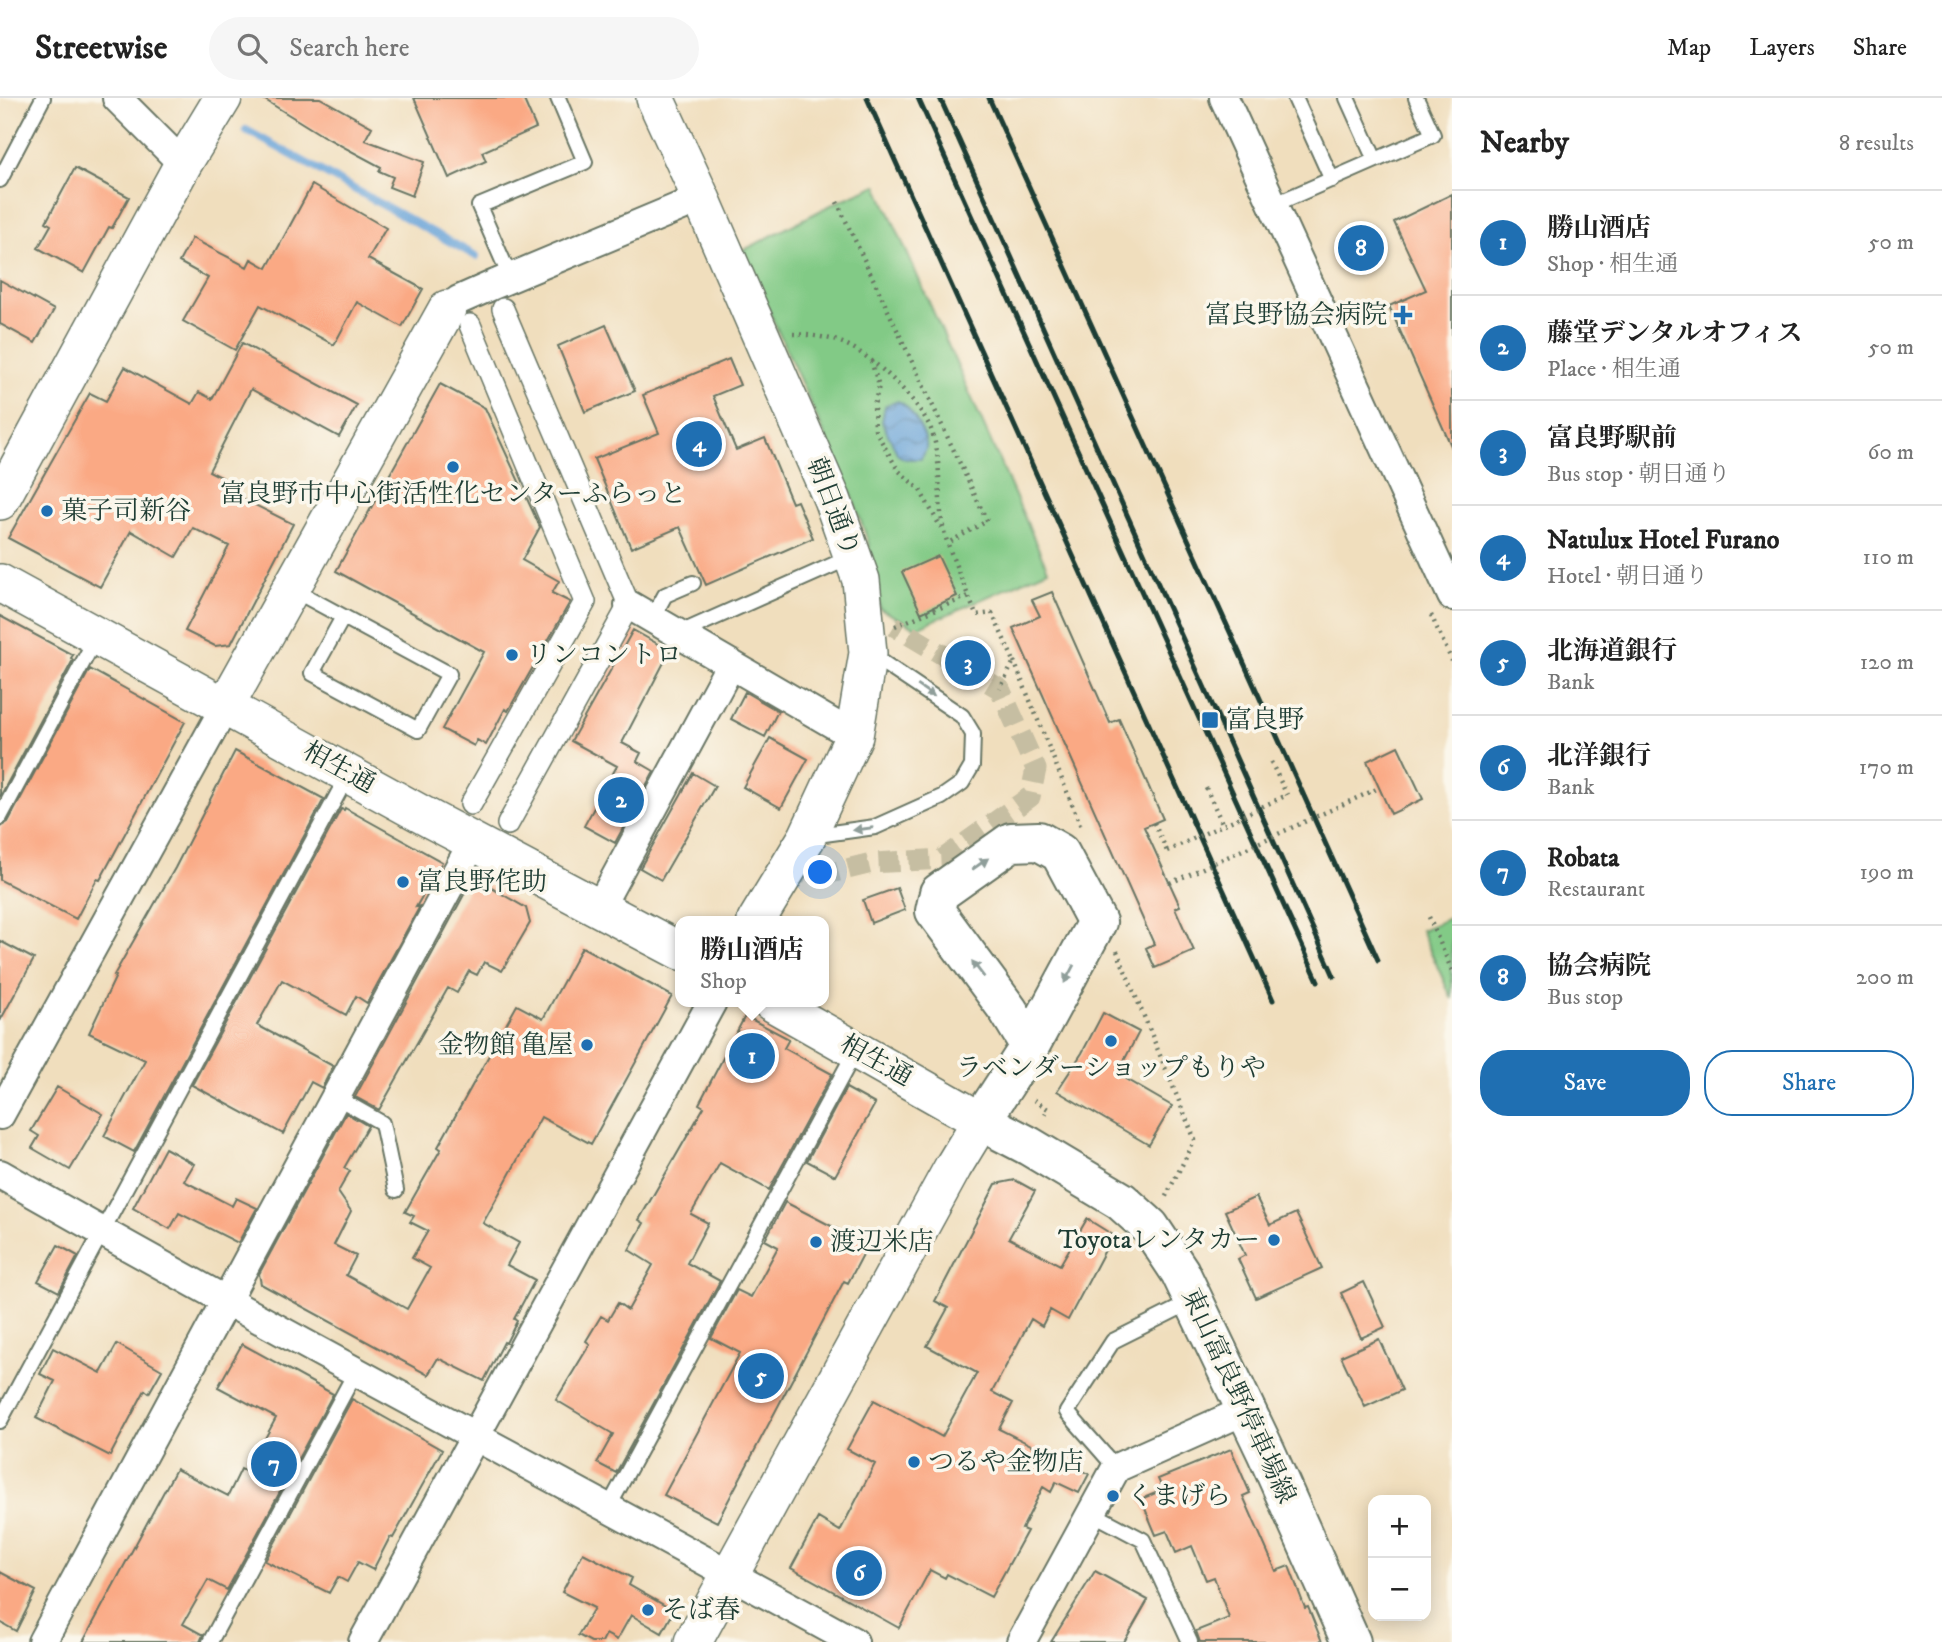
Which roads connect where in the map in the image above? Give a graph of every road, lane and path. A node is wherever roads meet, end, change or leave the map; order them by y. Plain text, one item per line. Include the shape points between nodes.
1 (43, 98) edge
2 (117, 98) edge
3 (223, 98) edge
4 (558, 98) edge
5 (655, 98) edge
6 (1224, 98) edge
7 (1295, 98) edge
8 (1346, 98) edge
9 (1416, 98) edge
10 (1374, 160) junction
11 (183, 164) junction
12 (0, 180) edge
13 (1332, 180) junction
14 (701, 198) junction
15 (838, 202) dead end
16 (1273, 205) junction
17 (510, 277) junction
18 (503, 309) dead end
19 (458, 317) junction
20 (761, 334) junction
21 (870, 359) junction
22 (0, 501) edge
23 (945, 535) junction
24 (948, 543) junction
25 (852, 556) junction
26 (0, 583) edge
27 (693, 583) dead end
28 (291, 589) junction
29 (969, 596) junction
30 (1452, 596) edge
31 (640, 612) junction
32 (343, 617) junction
33 (894, 626) dead end
34 (678, 634) junction
35 (97, 636) junction
36 (868, 653) junction
37 (731, 664) junction
38 (1000, 689) dead end
39 (226, 705) junction
40 (854, 736) junction
41 (1271, 762) dead end
42 (349, 774) junction
43 (1206, 788) dead end
44 (1379, 788) dead end
45 (471, 804) dead end
46 (0, 817) edge
47 (1154, 823) dead end
48 (508, 824) dead end
49 (1223, 825) junction
50 (807, 837) junction
51 (473, 842) junction
52 (1170, 883) dead end
53 (599, 908) junction
54 (759, 916) edge
55 (1429, 917) dead end
56 (1114, 944) dead end
57 (675, 948) edge
58 (1452, 971) edge
59 (709, 1007) edge
60 (780, 1007) edge
61 (1030, 1046) junction
62 (856, 1050) junction
63 (335, 1097) junction
64 (0, 1115) edge
65 (981, 1121) junction
66 (0, 1174) edge
67 (396, 1190) dead end
68 (1150, 1227) junction
69 (103, 1232) junction
70 (225, 1301) junction
71 (1194, 1301) junction
72 (355, 1373) junction
73 (1246, 1410) junction
74 (0, 1421) edge
75 (475, 1438) junction
76 (1116, 1468) junction
77 (607, 1510) junction
78 (1092, 1513) junction
79 (732, 1574) junction
80 (42, 1642) edge
81 (210, 1642) edge
82 (363, 1642) edge
83 (693, 1642) edge
84 (854, 1642) edge
85 (1021, 1642) edge
86 (1189, 1642) edge
87 (1350, 1642) edge

1 - 12 lane
2 - 11 street
3 - 11 street
4 - 17 lane via 584,162 479,205
5 - 14 street, 朝日通り
6 - 16 street
7 - 13 lane
8 - 10 lane
9 - 10 lane via 1433,135
10 - 13 lane
11 - 22 street
13 - 16 lane
14 - 17 street
14 - 20 street, 朝日通り
15 - 24 path via 987,521
16 - 30 street
17 - 19 street via 459,300
18 - 31 street
19 - 28 street
19 - 45 street via 585,601
20 - 21 path via 811,335 845,343
20 - 25 street, 朝日通り
21 - 23 path via 879,386 875,430 898,470 920,490
21 - 23 path via 905,390 933,431
23 - 24 path
24 - 29 path
25 - 34 lane
25 - 36 street, 朝日通り via 860,580
26 - 35 street, 相生通
27 - 31 lane via 665,594
28 - 32 lane
28 - 39 street
29 - 33 path
29 - 38 path via 976,615 992,613 1014,661
31 - 34 street
31 - 48 street
32 - 32 lane via 449,674 418,730 312,673
34 - 37 street
35 - 39 street, 相生通
35 - 46 lane
36 - 40 street, 朝日通り
36 -> 50 lane via 962,716 973,734 972,766 962,783 942,797 875,827
37 - 40 street
37 - 53 street
39 - 42 street, 相生通
39 - 64 street
40 - 50 street, 朝日通り
41 - 49 path, bridge via 1287,795
42 - 51 street, 相生通
42 - 69 lane
43 - 49 path
44 - 52 path, bridge
47 - 49 path, bridge via 1167,851
50 - 54 street, 朝日通り
51 - 53 street, 相生通
51 - 63 street
53 - 57 street, 相生通
55 - 58 path
56 - 68 path via 1195,1140
59 - 75 street
60 - 62 street, 相生通
61 -> 61 main road via 1009,1010 935,911 939,893 1011,842 1039,841 1060,853 1097,922
61 - 65 main road
62 - 65 street, 相生通
62 - 77 lane
63 - 67 lane via 382,1123
63 - 70 street
65 - 68 main road, 東山富良野停車場線 via 1121,1201
65 - 79 street
66 - 69 street
68 - 71 main road, 東山富良野停車場線
69 - 70 street
69 - 74 lane
70 - 72 street
70 - 80 street
71 - 73 main road, 東山富良野停車場線
71 - 76 lane via 1113,1340 1067,1412
72 - 75 street
72 - 81 lane
73 - 76 street
73 - 87 main road, 東山富良野停車場線
75 - 77 street
75 - 82 street
76 - 78 street
77 - 79 street
78 - 85 street
78 - 86 lane via 1143,1540
79 - 83 street
79 - 84 street

